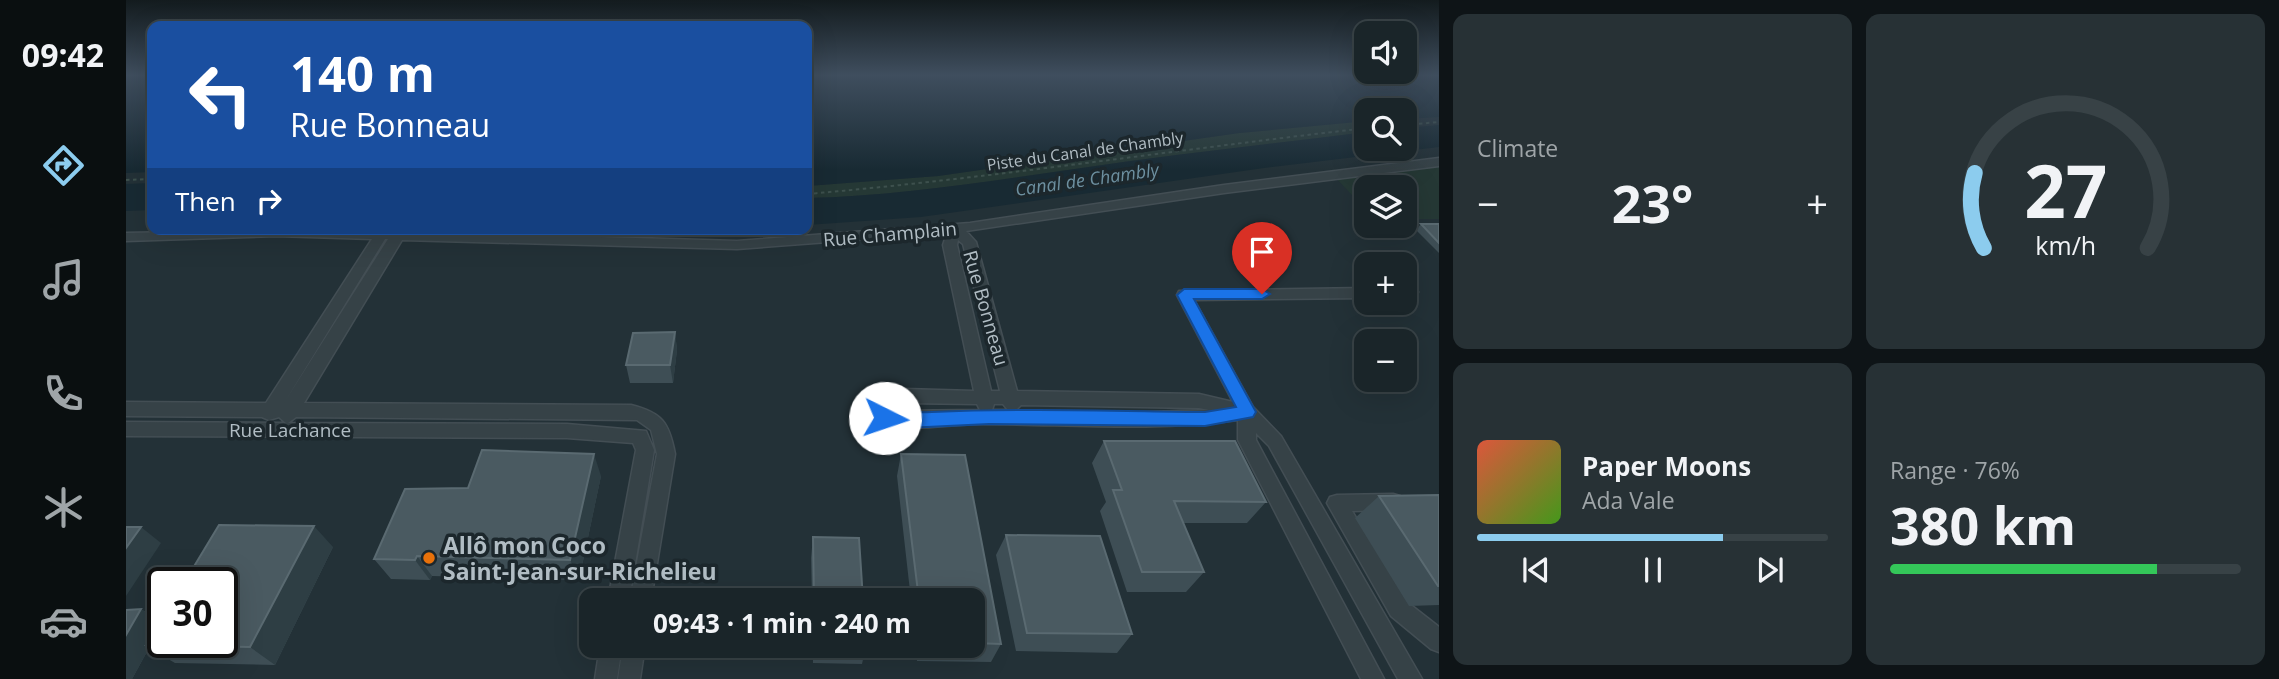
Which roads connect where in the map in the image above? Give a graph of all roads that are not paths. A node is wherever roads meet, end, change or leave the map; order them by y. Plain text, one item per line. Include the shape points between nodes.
1 (1439, 162) edge
2 (955, 229) junction
3 (186, 235) edge
4 (381, 235) joint
5 (398, 235) junction
6 (126, 237) edge
7 (1354, 293) edge
8 (1011, 397) junction
9 (985, 398) junction
10 (1109, 399) junction
11 (291, 408) junction
12 (126, 409) edge
13 (171, 409) junction
14 (272, 409) junction
15 (434, 411) junction
16 (1247, 412) junction
17 (649, 416) junction
18 (989, 417) junction
19 (1015, 418) junction
20 (1118, 418) junction
21 (570, 422) junction
22 (126, 429) edge
23 (156, 429) junction
24 (258, 430) junction
25 (279, 430) junction
26 (425, 431) junction
27 (640, 436) junction
28 (1414, 502) edge
29 (1338, 503) junction
30 (1315, 511) junction
31 (1289, 519) junction
32 (621, 588) edge
33 (643, 588) edge
34 (1439, 641) edge
35 (609, 658) edge
36 (632, 658) edge
37 (606, 679) edge
38 (629, 679) edge
39 (1373, 679) edge
40 (1411, 679) edge

1 - 2 street, Rue Champlain
2 - 5 street, Rue Champlain via 737,245
2 - 8 street, Rue Bonneau via 969,242
2 - 9 street, Rue Bonneau via 950,245
3 - 6 street, Rue Champlain
4 - 5 street, Rue Champlain
4 - 14 street
5 - 11 street
7 - 16 street via 1184,295
8 - 9 street
8 - 10 street
8 - 19 street, Rue Bonneau
9 - 18 street, Rue Bonneau
9 - 18 street via 904,396 881,401 879,409 885,418 906,421
10 - 16 street via 1199,401
10 - 20 street
11 - 14 street, Rue Lachance
11 - 15 street, Rue Lachance
11 - 25 street
12 - 13 street, Rue Lachance
13 - 14 street, Rue Lachance
13 - 23 street
14 - 24 street
15 - 21 street, Rue Lachance
15 - 26 street
16 - 20 street via 1205,419
16 - 30 street via 1275,441
16 - 31 street via 1247,440
17 - 21 street, Rue Lachance via 631,412
17 - 27 street
17 - 33 street via 663,431 666,454
18 - 19 street
19 - 20 street
21 - 26 street, Rue Lachance
21 - 27 street, Rue Lachance
22 - 23 street, Rue Lachance
23 - 24 street, Rue Lachance
24 - 25 street, Rue Lachance
25 - 26 street, Rue Lachance
27 - 32 street via 645,450
28 - 29 street
29 - 30 street
29 - 34 street via 1399,608
30 - 31 street
30 - 40 street
31 - 39 street
35 - 37 street
36 - 38 street

